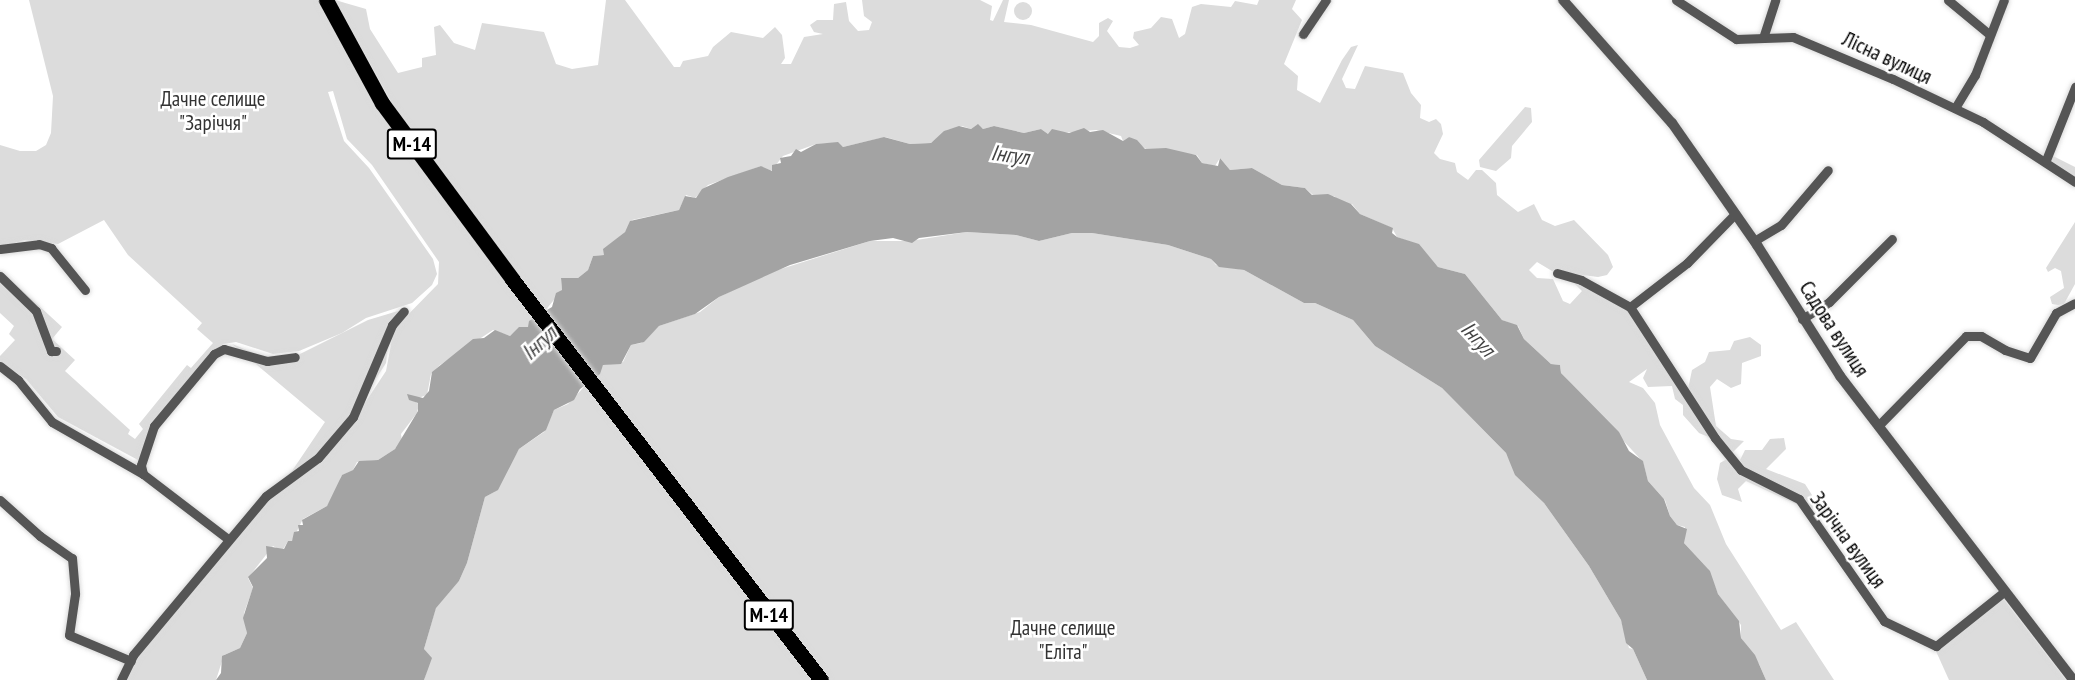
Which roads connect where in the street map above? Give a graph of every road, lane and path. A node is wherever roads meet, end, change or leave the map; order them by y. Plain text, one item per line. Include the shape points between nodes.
1 (326, 0) edge
2 (1326, 0) edge
3 (1563, 0) edge
4 (1676, 0) edge
5 (1775, 0) edge
6 (1948, 0) edge
7 (2004, 0) edge
8 (1303, 34) dead end
9 (1989, 34) junction
10 (1763, 38) junction
11 (2075, 87) edge
12 (1955, 108) junction
13 (2046, 160) junction
14 (1828, 170) dead end
15 (2075, 182) edge
16 (1736, 214) junction
17 (1892, 239) dead end
18 (1754, 241) junction
19 (0, 249) edge
20 (1557, 273) dead end
21 (0, 276) edge
22 (85, 290) dead end
23 (2075, 303) edge
24 (1630, 307) junction
25 (404, 311) dead end
26 (1802, 319) junction
27 (56, 351) dead end
28 (295, 357) dead end
29 (0, 366) edge
30 (1878, 426) junction
31 (143, 474) junction
32 (0, 500) edge
33 (228, 539) junction
34 (2004, 592) junction
35 (131, 661) junction
36 (2072, 674) edge
37 (121, 680) edge
38 (821, 680) edge

1 - 38 highway, М-14 via 382,103 597,391
2 - 8 street
3 - 16 street, Садова вулиця via 1656,103
4 - 10 street, Лісна вулиця via 1736,39
5 - 10 street
6 - 9 street
7 - 9 street
9 - 12 street via 1975,75
10 - 12 street, Лісна вулиця via 1786,36 1803,40
11 - 13 street
12 - 13 street, Лісна вулиця
13 - 15 street, Лісна вулиця
14 - 18 street via 1781,225
16 - 18 street, Садова вулиця
16 - 24 street via 1687,263
17 - 26 street via 1829,303
18 - 26 street, Садова вулиця
19 - 22 street via 39,244 51,248
20 - 24 street, Зарічна вулиця via 1581,280
21 - 27 street via 36,311 51,351
23 - 30 street via 2056,313 2030,358 1981,336 1966,336
24 - 34 street, Зарічна вулиця via 1715,438 1741,470 1799,499 1884,621 1936,646
25 - 33 street via 392,325 352,417 318,458 273,490
26 - 30 street, Садова вулиця
28 - 31 street via 267,361 224,349 214,354 154,426 141,465
29 - 31 street via 18,380 52,422
30 - 34 street, Садова вулиця
31 - 33 street
32 - 35 street via 72,558 75,594 69,635
33 - 35 street
34 - 36 street, Садова вулиця
35 - 37 street

